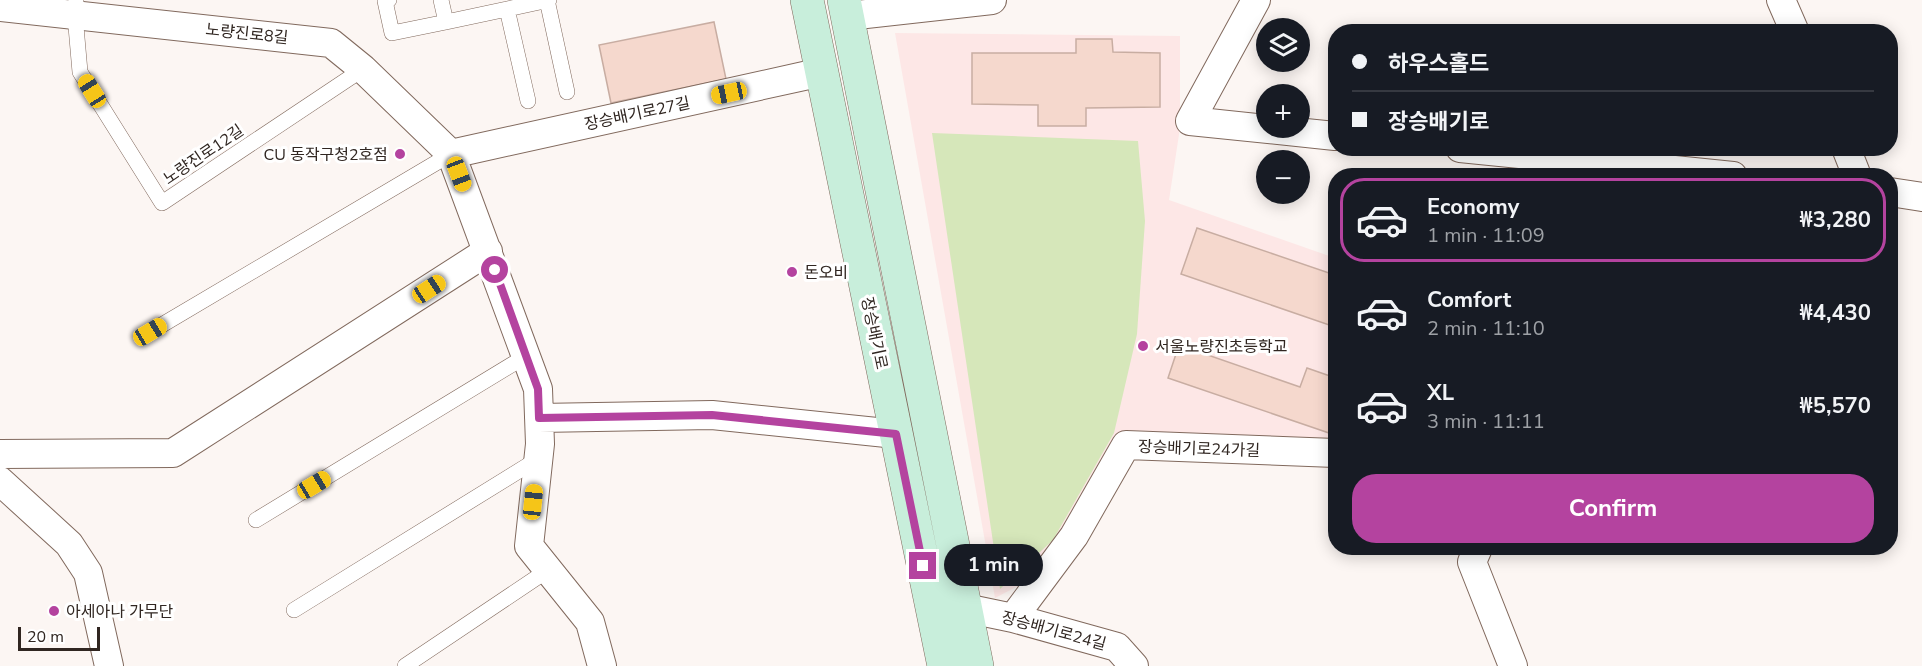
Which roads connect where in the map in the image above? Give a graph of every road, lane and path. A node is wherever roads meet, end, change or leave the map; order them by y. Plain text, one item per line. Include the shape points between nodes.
1 (389, 0) edge
2 (441, 0) edge
3 (548, 0) edge
4 (807, 0) edge
5 (992, 0) edge
6 (1256, 0) edge
7 (1781, 0) edge
8 (0, 7) edge
9 (75, 8) edge
10 (846, 8) edge
11 (507, 9) junction
12 (446, 22) junction
13 (1792, 24) edge
14 (363, 69) junction
15 (822, 72) junction
16 (567, 92) dead end
17 (528, 101) dead end
18 (1328, 135) edge
19 (451, 153) junction
20 (1497, 156) edge
21 (1544, 166) edge
22 (1583, 168) edge
23 (1898, 193) edge
24 (1922, 197) edge
25 (488, 251) junction
26 (150, 332) dead end
27 (526, 356) junction
28 (539, 418) junction
29 (896, 434) junction
30 (1328, 453) edge
31 (0, 454) edge
32 (538, 459) junction
33 (0, 481) edge
34 (256, 520) dead end
35 (1475, 555) edge
36 (548, 570) junction
37 (965, 608) junction
38 (294, 610) dead end
39 (1013, 618) junction
40 (109, 666) edge
41 (405, 666) edge
42 (602, 666) edge
43 (944, 666) edge
44 (977, 666) edge
45 (1134, 666) edge
46 (1513, 666) edge

1 - 12 lane via 385,1 393,33
2 - 12 lane
3 - 11 lane
3 - 16 lane
4 - 15 street, 장승배기로
5 - 10 street
6 - 18 street via 1190,121
7 - 13 street
8 - 9 street, 노량진로8길
9 - 14 street, 노량진로8길 via 331,42
9 - 14 lane, 노량진로12길 via 80,72 162,203
10 - 37 street
11 - 12 lane
11 - 17 lane
14 - 19 street, 노량진로8길
15 - 19 street, 장승배기로27길
15 - 29 street, 장승배기로
19 - 25 street
19 - 26 lane, 장승배기로27길
20 - 21 street
21 - 22 street
23 - 24 street
25 - 27 street
25 - 31 street via 173,453
27 - 28 street via 538,389
27 - 34 lane
28 - 29 street via 712,415
28 - 32 street
29 - 43 street, 장승배기로
30 - 39 street, 장승배기로24가길 via 1126,445 1074,536
32 - 36 street via 529,546
32 - 38 lane
33 - 40 street via 69,544 88,573
35 - 46 street via 1472,562
36 - 41 lane
36 - 42 street via 590,622
37 - 39 street, 장승배기로24길
37 - 44 street
39 - 45 street, 장승배기로24길 via 1117,647

